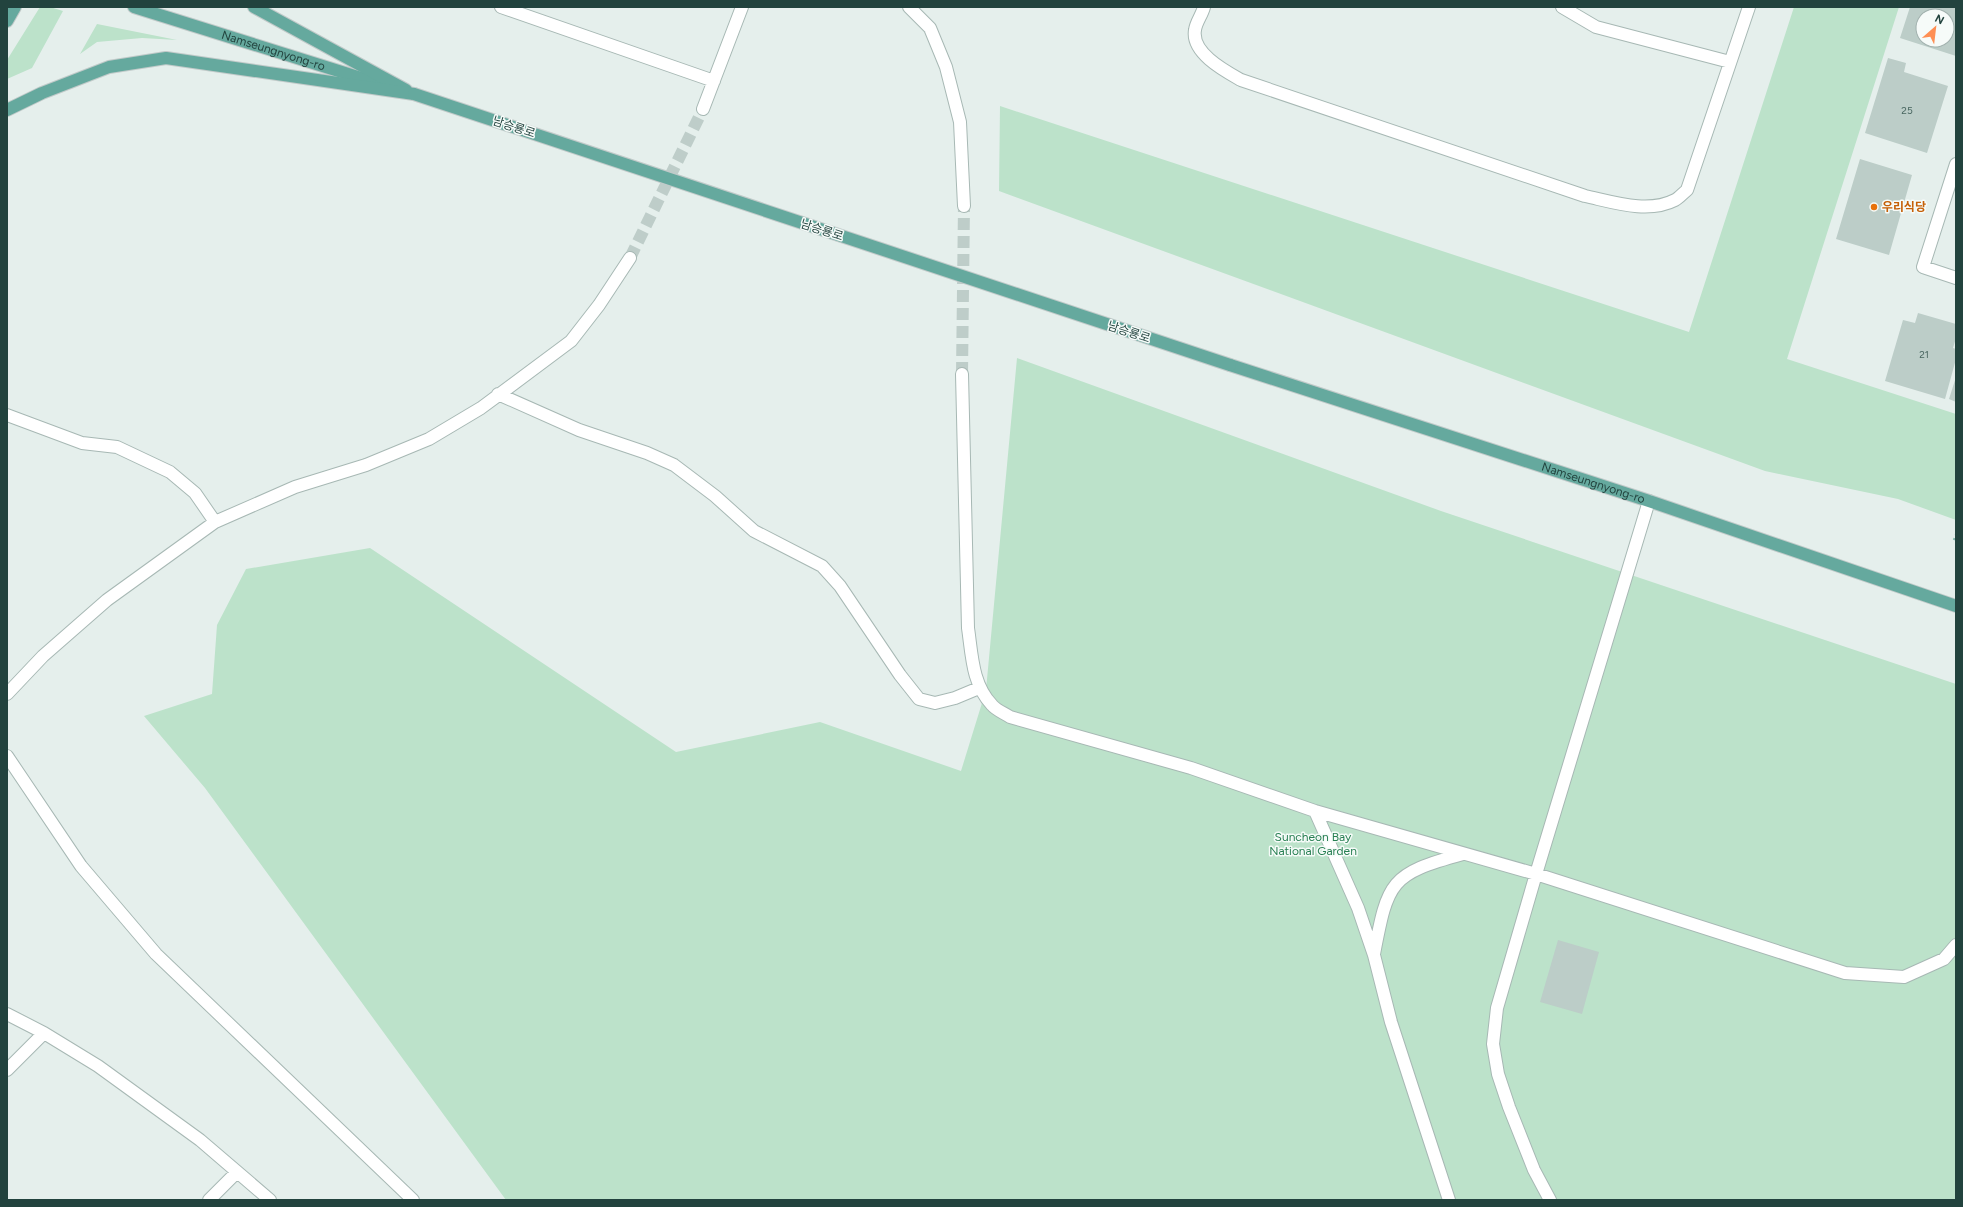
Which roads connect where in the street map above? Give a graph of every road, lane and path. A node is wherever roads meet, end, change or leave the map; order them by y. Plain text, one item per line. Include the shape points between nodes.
1 (15, 7) edge
2 (134, 7) edge
3 (254, 7) edge
4 (501, 7) edge
5 (742, 7) edge
6 (909, 7) edge
7 (1204, 7) edge
8 (1562, 7) edge
9 (1749, 7) edge
10 (7, 21) edge
11 (1730, 62) junction
12 (714, 82) junction
13 (414, 94) junction
14 (703, 109) tunnel mouth
15 (7, 110) edge
16 (1956, 164) edge
17 (964, 206) tunnel mouth
18 (630, 258) tunnel mouth
19 (1956, 278) edge
20 (1230, 365) joint
21 (962, 374) tunnel mouth
22 (498, 394) junction
23 (7, 415) edge
24 (1649, 501) junction
25 (216, 522) junction
26 (1956, 535) edge
27 (1954, 540) dead end
28 (1956, 606) edge
29 (979, 688) junction
30 (7, 694) edge
31 (7, 756) edge
32 (1315, 811) junction
33 (1463, 854) junction
34 (1536, 874) junction
35 (1956, 945) edge
36 (1374, 955) junction
37 (7, 1014) edge
38 (44, 1033) junction
39 (7, 1070) edge
40 (238, 1172) junction
41 (209, 1200) edge
42 (270, 1200) edge
43 (412, 1200) edge
44 (1449, 1200) edge
45 (1550, 1200) edge

1 - 10 main road
2 - 13 main road, Namseungnyong-ro
3 - 13 main road
4 - 12 street
5 - 12 street
6 - 17 street via 930,28 946,67 960,122
7 - 11 street via 1195,30 1195,38 1203,54 1241,80 1585,196 1628,205 1660,205 1676,200 1687,190
8 - 11 street via 1596,27
9 - 11 street
12 - 14 street
13 - 15 main road via 166,58 109,67 42,92
13 - 20 main road, 남승룡로, bridge
16 - 19 street via 1922,267
18 - 22 street via 599,306 571,341 530,374
20 - 24 main road, Namseungnyong-ro
21 - 29 street via 968,628 973,668
22 - 25 street via 481,408 429,439 366,466 295,486
22 - 29 street via 579,430 674,465 715,496 754,531 822,566 840,586 919,699 935,702 955,698
23 - 25 street via 82,443 116,447 170,472 195,493
24 - 28 main road, Namseungnyong-ro
24 - 34 street
25 - 30 street via 107,600 43,656
26 - 27 path
29 - 32 street via 992,705 1010,717 1191,768
31 - 43 street via 82,866 156,954
32 - 33 street
32 - 36 street via 1358,908
33 - 34 street
33 - 36 street via 1417,868 1401,877 1389,894 1382,912
34 - 35 street via 1845,973 1904,977 1944,959
34 - 45 street via 1497,1008 1493,1044 1498,1074 1509,1107 1534,1170
36 - 44 street via 1391,1022
37 - 38 street
38 - 39 street
38 - 40 street via 104,1071 200,1140
40 - 41 street
40 - 42 street

